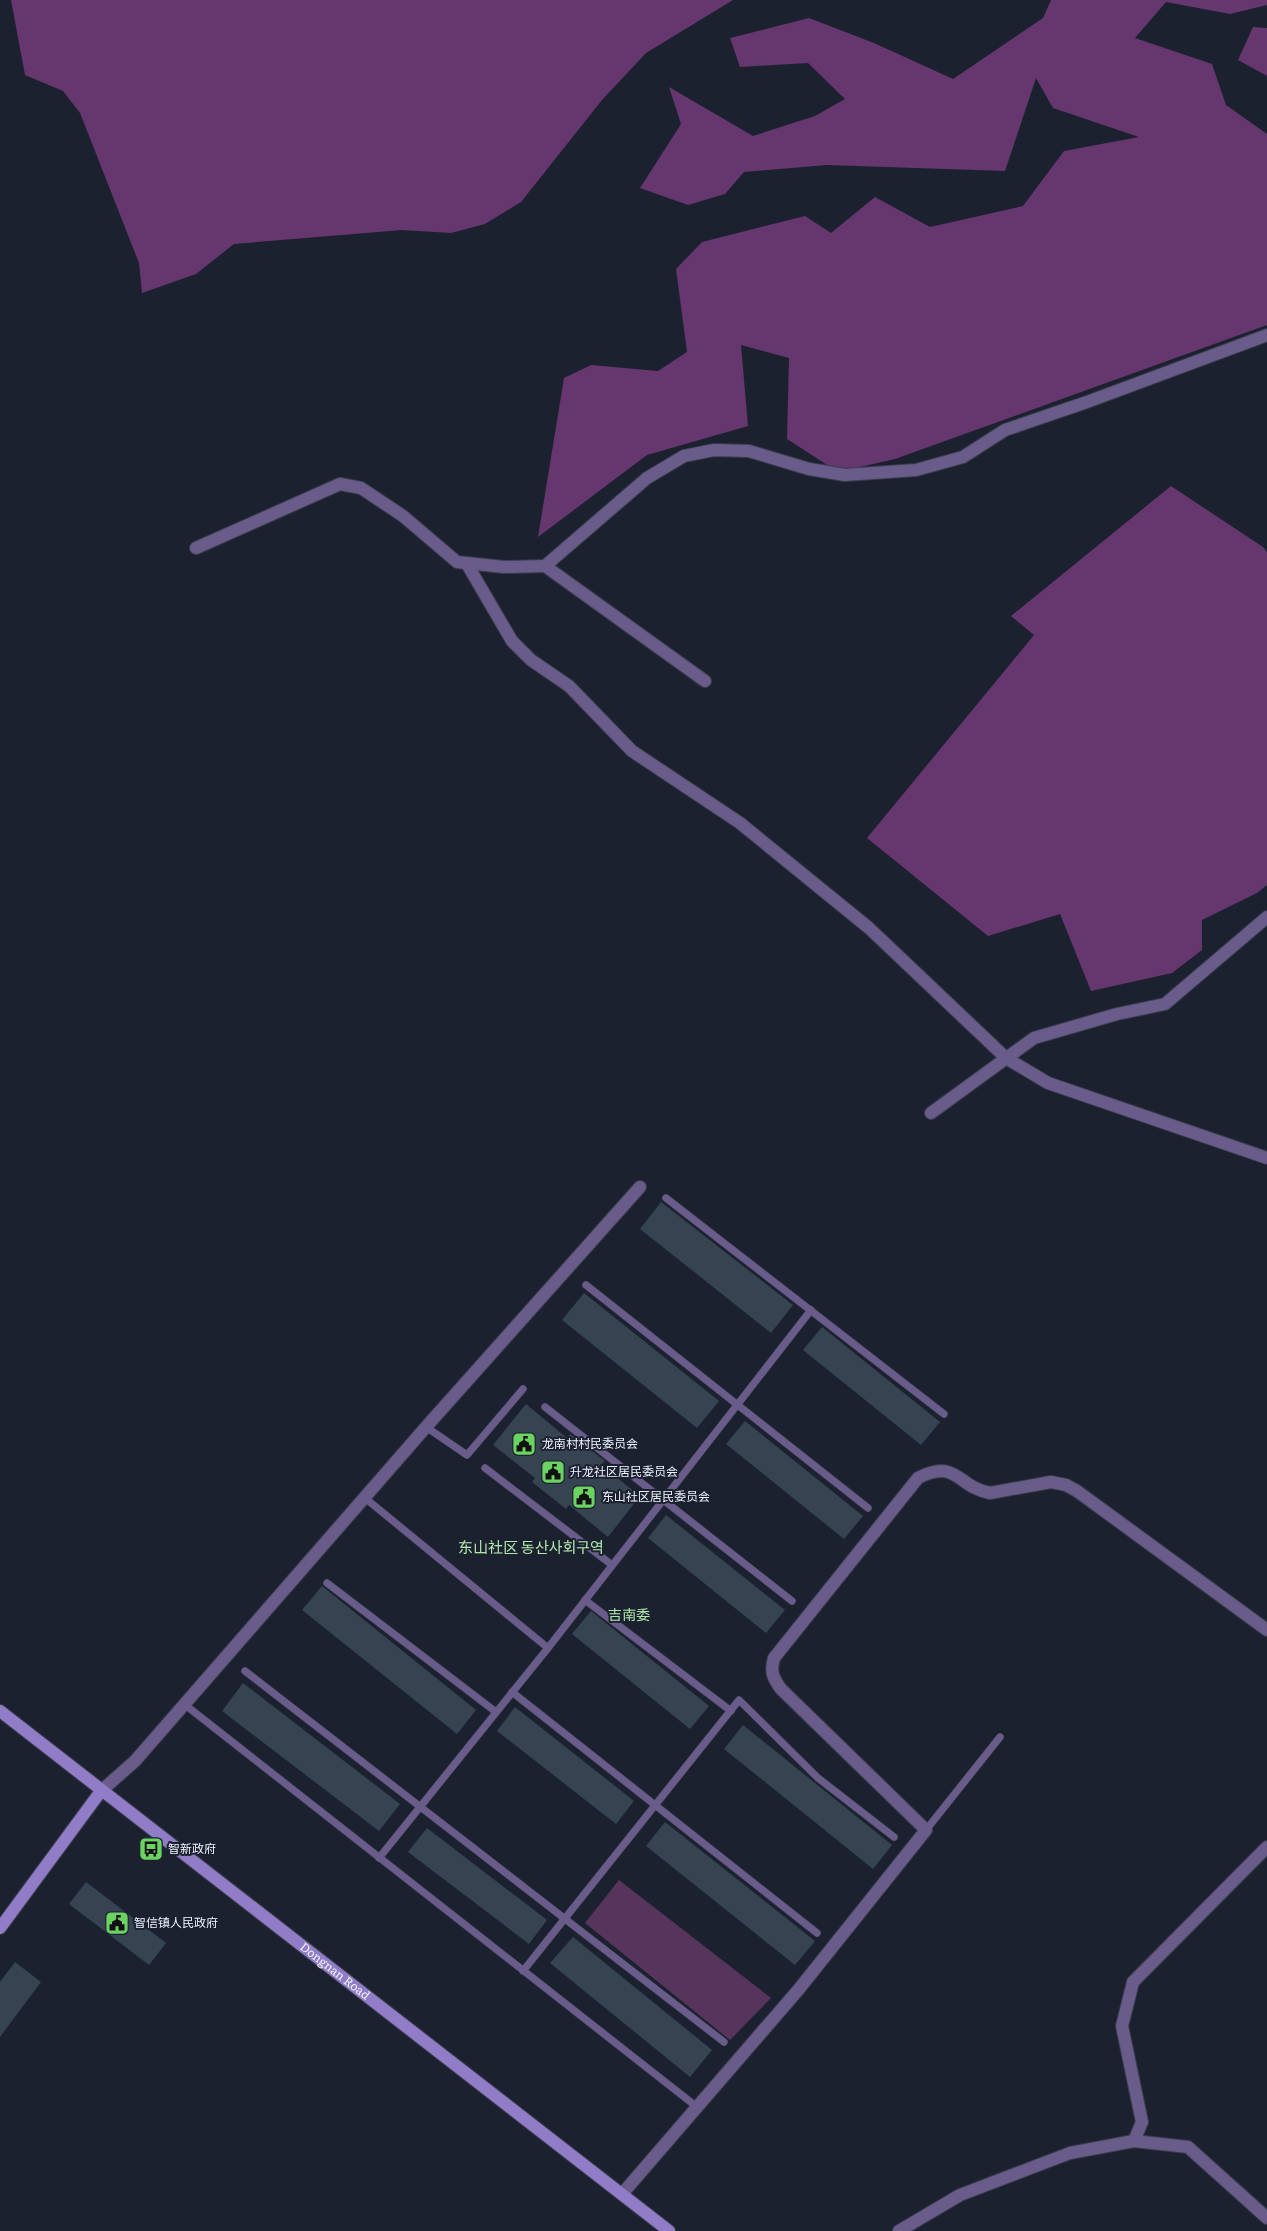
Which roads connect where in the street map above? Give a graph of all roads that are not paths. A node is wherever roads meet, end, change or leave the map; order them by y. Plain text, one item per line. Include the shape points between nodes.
1 (1267, 335) edge
2 (196, 548) dead end
3 (467, 564) junction
4 (545, 566) junction
5 (705, 681) dead end
6 (1267, 917) edge
7 (1006, 1058) junction
8 (930, 1113) dead end
9 (1267, 1158) edge
10 (640, 1187) dead end
11 (666, 1198) dead end
12 (586, 1285) dead end
13 (811, 1310) junction
14 (523, 1389) dead end
15 (738, 1406) junction
16 (546, 1408) dead end
17 (944, 1414) dead end
18 (426, 1427) junction
19 (485, 1468) dead end
20 (366, 1498) junction
21 (663, 1499) junction
22 (868, 1508) dead end
23 (612, 1565) junction
24 (327, 1583) dead end
25 (585, 1600) junction
26 (792, 1601) dead end
27 (1267, 1630) edge
28 (548, 1648) junction
29 (245, 1671) dead end
30 (512, 1692) junction
31 (184, 1704) junction
32 (731, 1710) junction
33 (0, 1711) edge
34 (496, 1712) junction
35 (1000, 1737) dead end
36 (101, 1791) junction
37 (655, 1805) junction
38 (420, 1807) junction
39 (926, 1830) junction
40 (894, 1837) dead end
41 (1267, 1847) edge
42 (379, 1858) junction
43 (565, 1919) junction
44 (0, 1928) edge
45 (817, 1933) dead end
46 (523, 1971) junction
47 (724, 2042) dead end
48 (697, 2107) junction
49 (1134, 2141) junction
50 (622, 2194) junction
51 (1267, 2218) edge
52 (669, 2231) edge
53 (899, 2231) edge

1 - 4 street via 1005,430 963,457 916,470 845,475 809,469 749,451 714,450 684,456 647,478
2 - 3 street via 340,484 361,488 403,516 457,562
3 - 4 street
3 - 7 street via 512,641 531,660 568,686 632,751 740,824 869,928
4 - 5 street
6 - 7 street via 1165,1004 1034,1038
7 - 8 street
7 - 9 street via 1048,1083
10 - 18 street
11 - 13 lane
12 - 15 lane
13 - 15 lane
13 - 17 lane
14 - 18 lane via 467,1455
15 - 21 lane
15 - 22 lane
16 - 21 lane
18 - 20 street
19 - 23 lane
20 - 28 lane
20 - 31 street
21 - 23 lane
21 - 26 lane
23 - 25 lane
24 - 34 lane
25 - 28 lane
25 - 32 lane
27 - 39 street via 1066,1485 1051,1482 990,1493 980,1491 944,1470 930,1471 918,1478 774,1658 771,1669 781,1689
28 - 30 lane
29 - 38 lane
30 - 34 lane
30 - 37 lane
31 - 36 street via 135,1761
31 - 42 lane
32 - 37 lane
32 - 40 lane via 740,1700 818,1778
33 - 36 main road, Dongnan Road
34 - 38 lane
35 - 39 lane
36 - 44 main road
36 - 50 main road, Dongnan Road
37 - 43 lane
37 - 45 lane
38 - 42 lane
38 - 43 lane
39 - 48 street via 799,1989
41 - 49 street via 1133,1982 1122,2026 1142,2122
42 - 46 lane
43 - 46 lane
43 - 47 lane
46 - 48 lane
48 - 50 street
49 - 51 street via 1188,2147
49 - 53 street via 1070,2153 960,2195
50 - 52 main road, Dongnan Road

